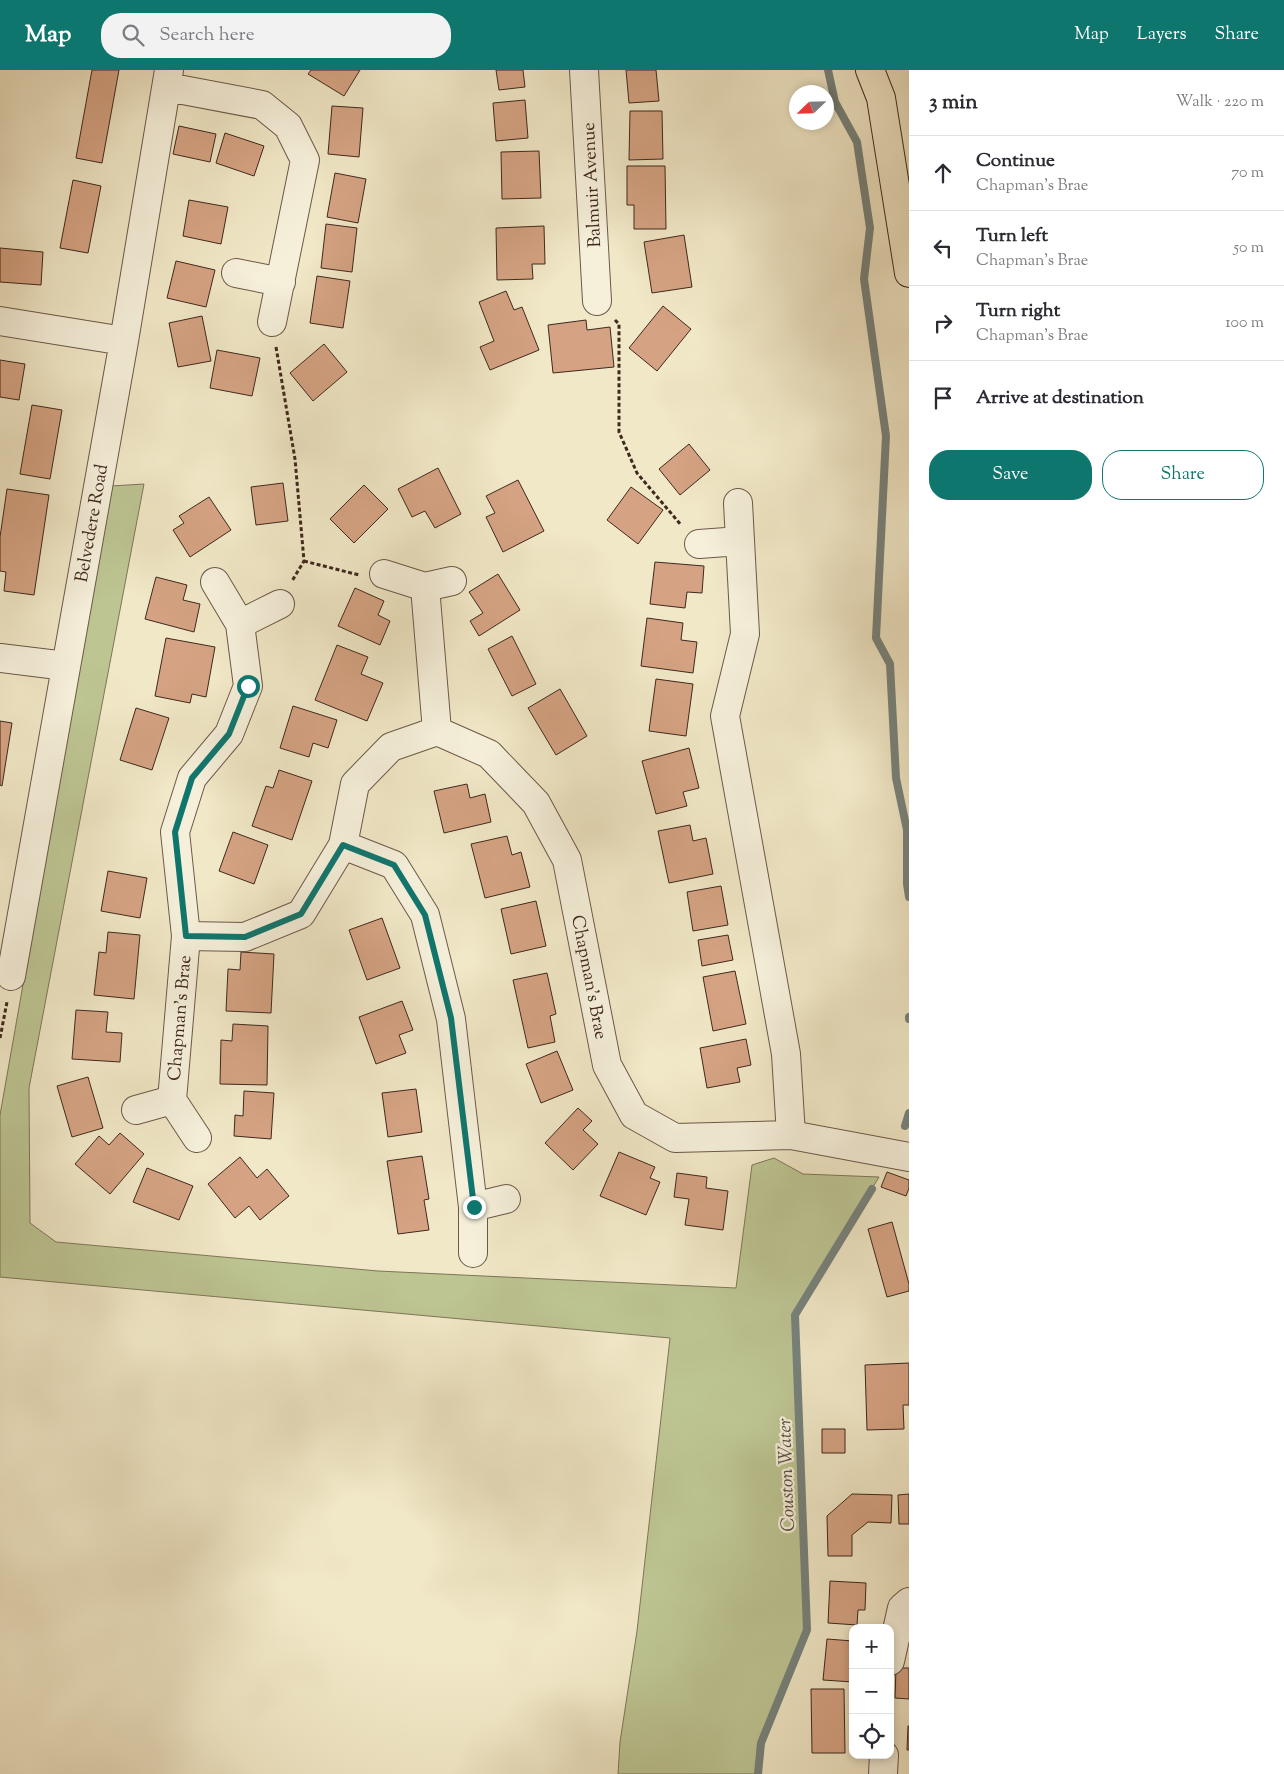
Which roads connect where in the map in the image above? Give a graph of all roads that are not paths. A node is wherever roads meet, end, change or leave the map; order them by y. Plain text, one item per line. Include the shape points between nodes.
1 (584, 70) edge
2 (870, 70) edge
3 (168, 79) edge
4 (236, 273) dead end
5 (909, 273) edge
6 (280, 282) junction
7 (598, 301) road end
8 (0, 321) edge
9 (272, 322) road end
10 (124, 341) junction
11 (738, 503) dead end
12 (740, 541) junction
13 (699, 544) road end
14 (384, 574) road end
15 (452, 581) dead end
16 (215, 582) dead end
17 (426, 587) junction
18 (280, 604) road end
19 (240, 624) junction
20 (0, 658) edge
21 (66, 666) junction
22 (437, 731) junction
23 (343, 845) junction
24 (186, 936) junction
25 (11, 976) road end
26 (172, 1100) junction
27 (136, 1110) dead end
28 (791, 1135) junction
29 (197, 1138) dead end
30 (909, 1157) edge
31 (506, 1199) dead end
32 (474, 1207) junction
33 (473, 1253) dead end
34 (909, 1602) edge
35 (894, 1643) edge
36 (884, 1759) edge
37 (883, 1774) edge

1 - 7 street, Balmuir Avenue
2 - 5 main road via 881,98
3 - 6 street via 262,105 288,126 305,160
3 - 10 street, Belvedere Road
4 - 6 street
6 - 9 street
8 - 10 street
10 - 21 street, Belvedere Road
11 - 12 street
12 - 13 street
12 - 28 street via 745,634 725,716 786,1054
14 - 17 street
15 - 17 street
16 - 19 street, Chapman's Brae
17 - 22 street
18 - 19 street
19 - 24 street, Chapman's Brae via 248,686 229,734 192,778 175,832
20 - 21 street
21 - 25 street, Belvedere Road
22 - 23 street, Chapman's Brae via 392,747 356,784
22 - 28 street, Chapman's Brae via 490,754 536,803 566,860 608,1065 634,1115 674,1138
23 - 24 street, Chapman's Brae via 301,914 245,937
23 - 32 street via 394,865 425,915 451,1018
24 - 26 street, Chapman's Brae
26 - 27 street, Chapman's Brae
26 - 29 street, Chapman's Brae
28 - 30 street, Chapman's Brae
31 - 32 street
32 - 33 street
34 - 35 street via 902,1608
36 - 37 street

